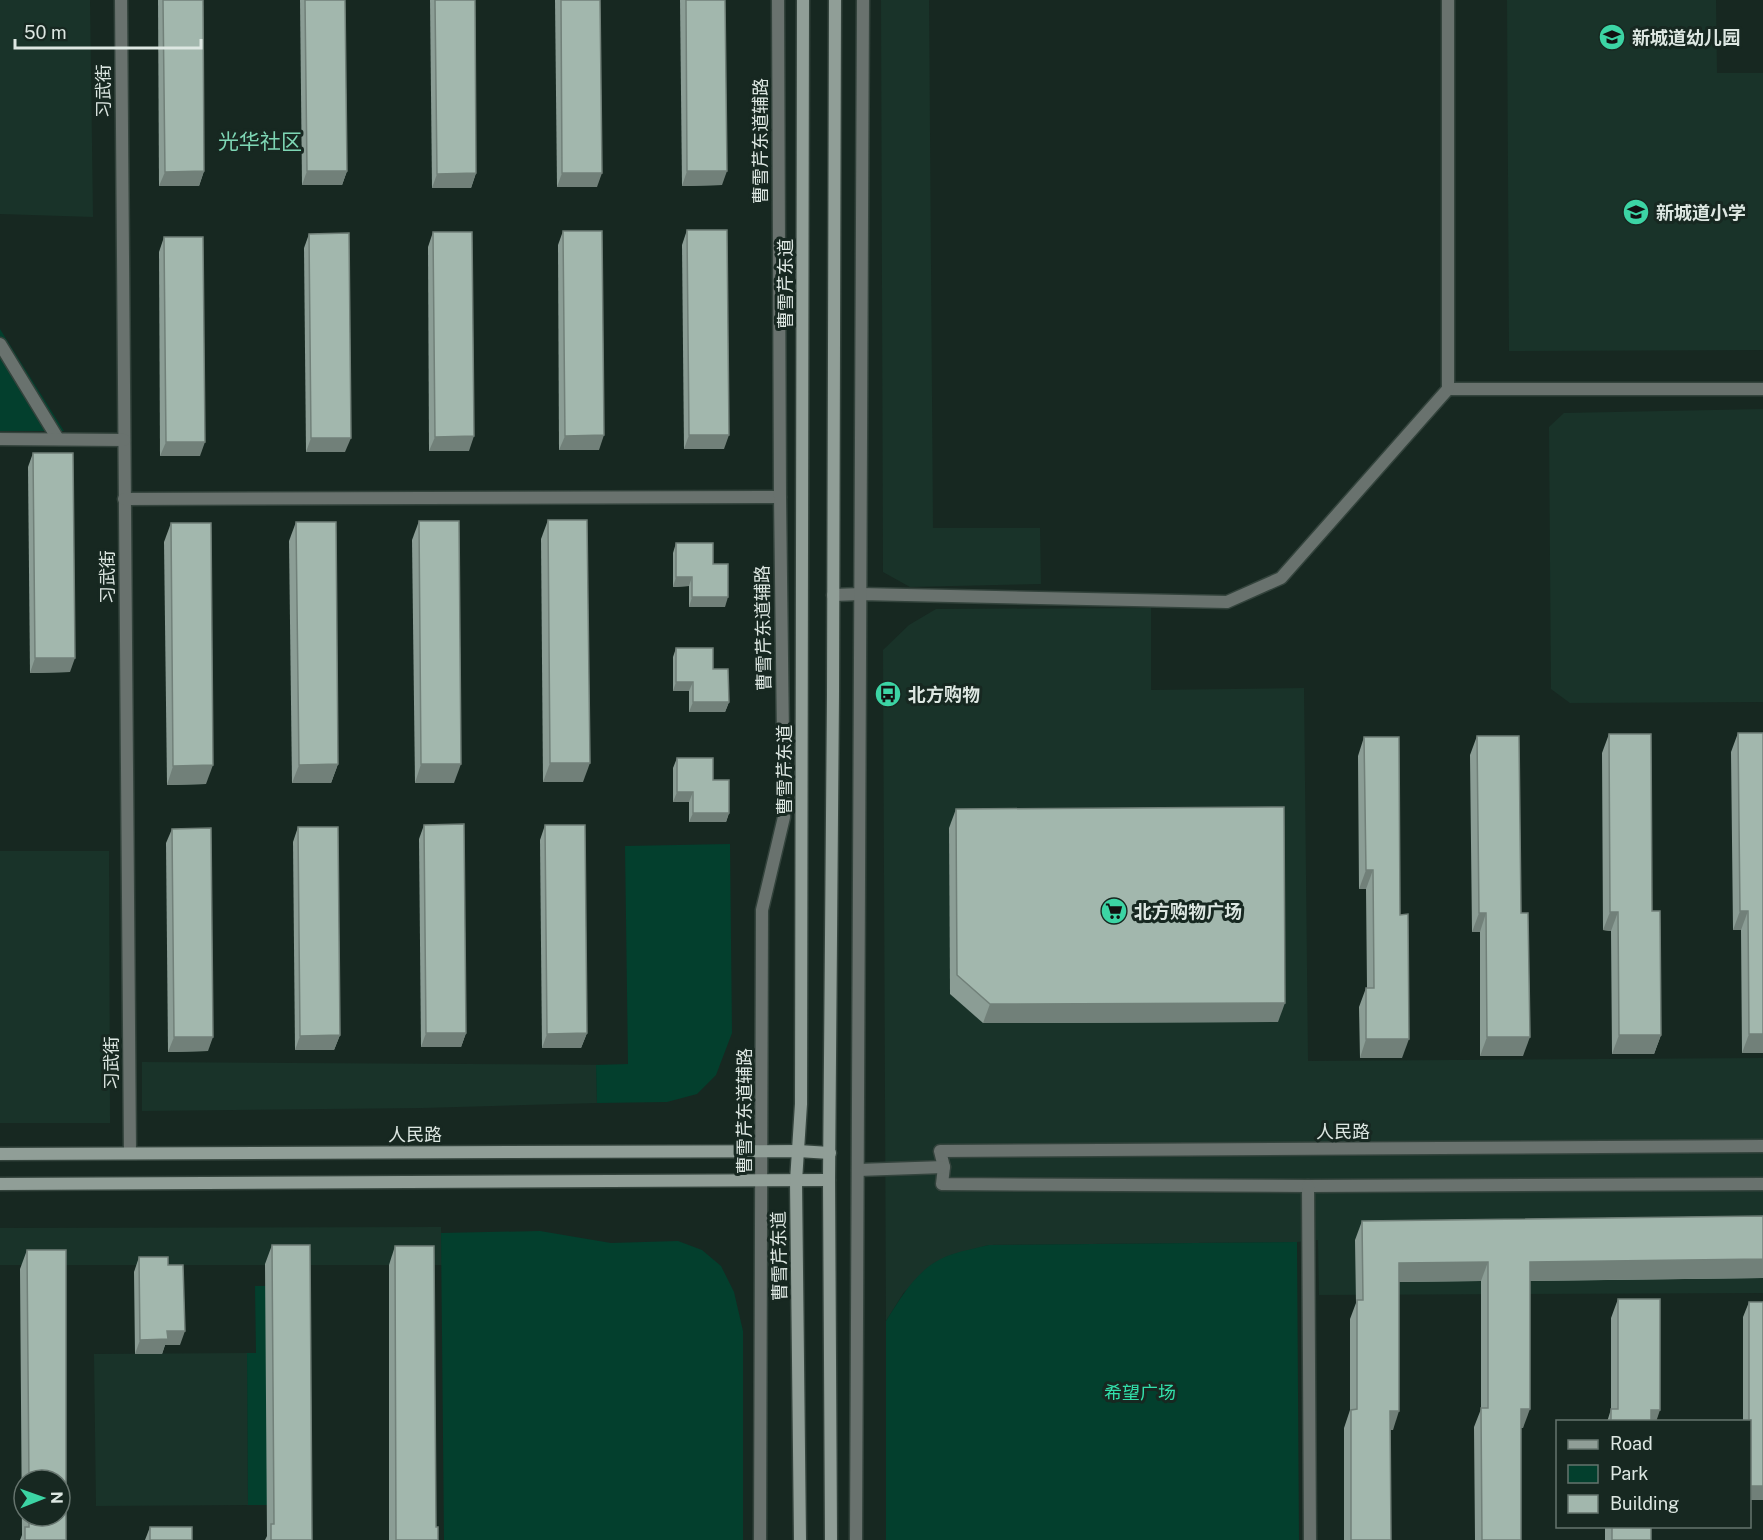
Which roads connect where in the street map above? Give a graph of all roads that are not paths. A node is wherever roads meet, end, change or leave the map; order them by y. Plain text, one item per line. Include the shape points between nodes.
1 (121, 0) edge
2 (778, 0) edge
3 (804, 0) edge
4 (835, 0) edge
5 (863, 0) edge
6 (1448, 0) edge
7 (0, 344) edge
8 (1448, 389) junction
9 (1763, 389) edge
10 (0, 439) edge
11 (58, 439) junction
12 (124, 440) junction
13 (780, 497) junction
14 (124, 499) junction
15 (861, 594) junction
16 (833, 595) junction
17 (1763, 1146) edge
18 (762, 1151) junction
19 (798, 1151) junction
20 (130, 1153) junction
21 (830, 1153) junction
22 (0, 1154) edge
23 (944, 1167) junction
24 (858, 1170) junction
25 (829, 1180) junction
26 (762, 1181) junction
27 (796, 1181) junction
28 (0, 1184) edge
29 (1763, 1184) edge
30 (1308, 1186) junction
31 (760, 1540) edge
32 (800, 1540) edge
33 (831, 1540) edge
34 (856, 1540) edge
35 (1310, 1540) edge

1 - 12 street, 习武街
2 - 13 street, 曹雪芹东道辅路
3 - 19 main road, 曹雪芹东道
4 - 16 main road
5 - 15 street
6 - 8 street
7 - 11 street
8 - 9 street
8 - 15 street via 1281,578 1227,602
10 - 11 street
11 - 12 street
12 - 14 street, 习武街
13 - 14 street
13 - 18 street, 曹雪芹东道辅路 via 784,817 762,910
14 - 20 street, 习武街
15 - 16 street
15 - 24 street
16 - 21 main road
17 - 23 street, 人民路 via 940,1151
18 - 19 main road, 人民路
18 - 20 main road, 人民路
18 - 26 street, 曹雪芹东道辅路
19 - 21 main road, 人民路
19 - 27 main road, 曹雪芹东道
20 - 22 main road, 人民路
21 - 25 main road
23 - 24 street
23 - 30 street via 942,1184
24 - 34 street
25 - 27 main road
25 - 33 main road
26 - 27 main road
26 - 28 main road
26 - 31 street, 曹雪芹东道辅路
27 - 32 main road, 曹雪芹东道
29 - 30 street
30 - 35 street

